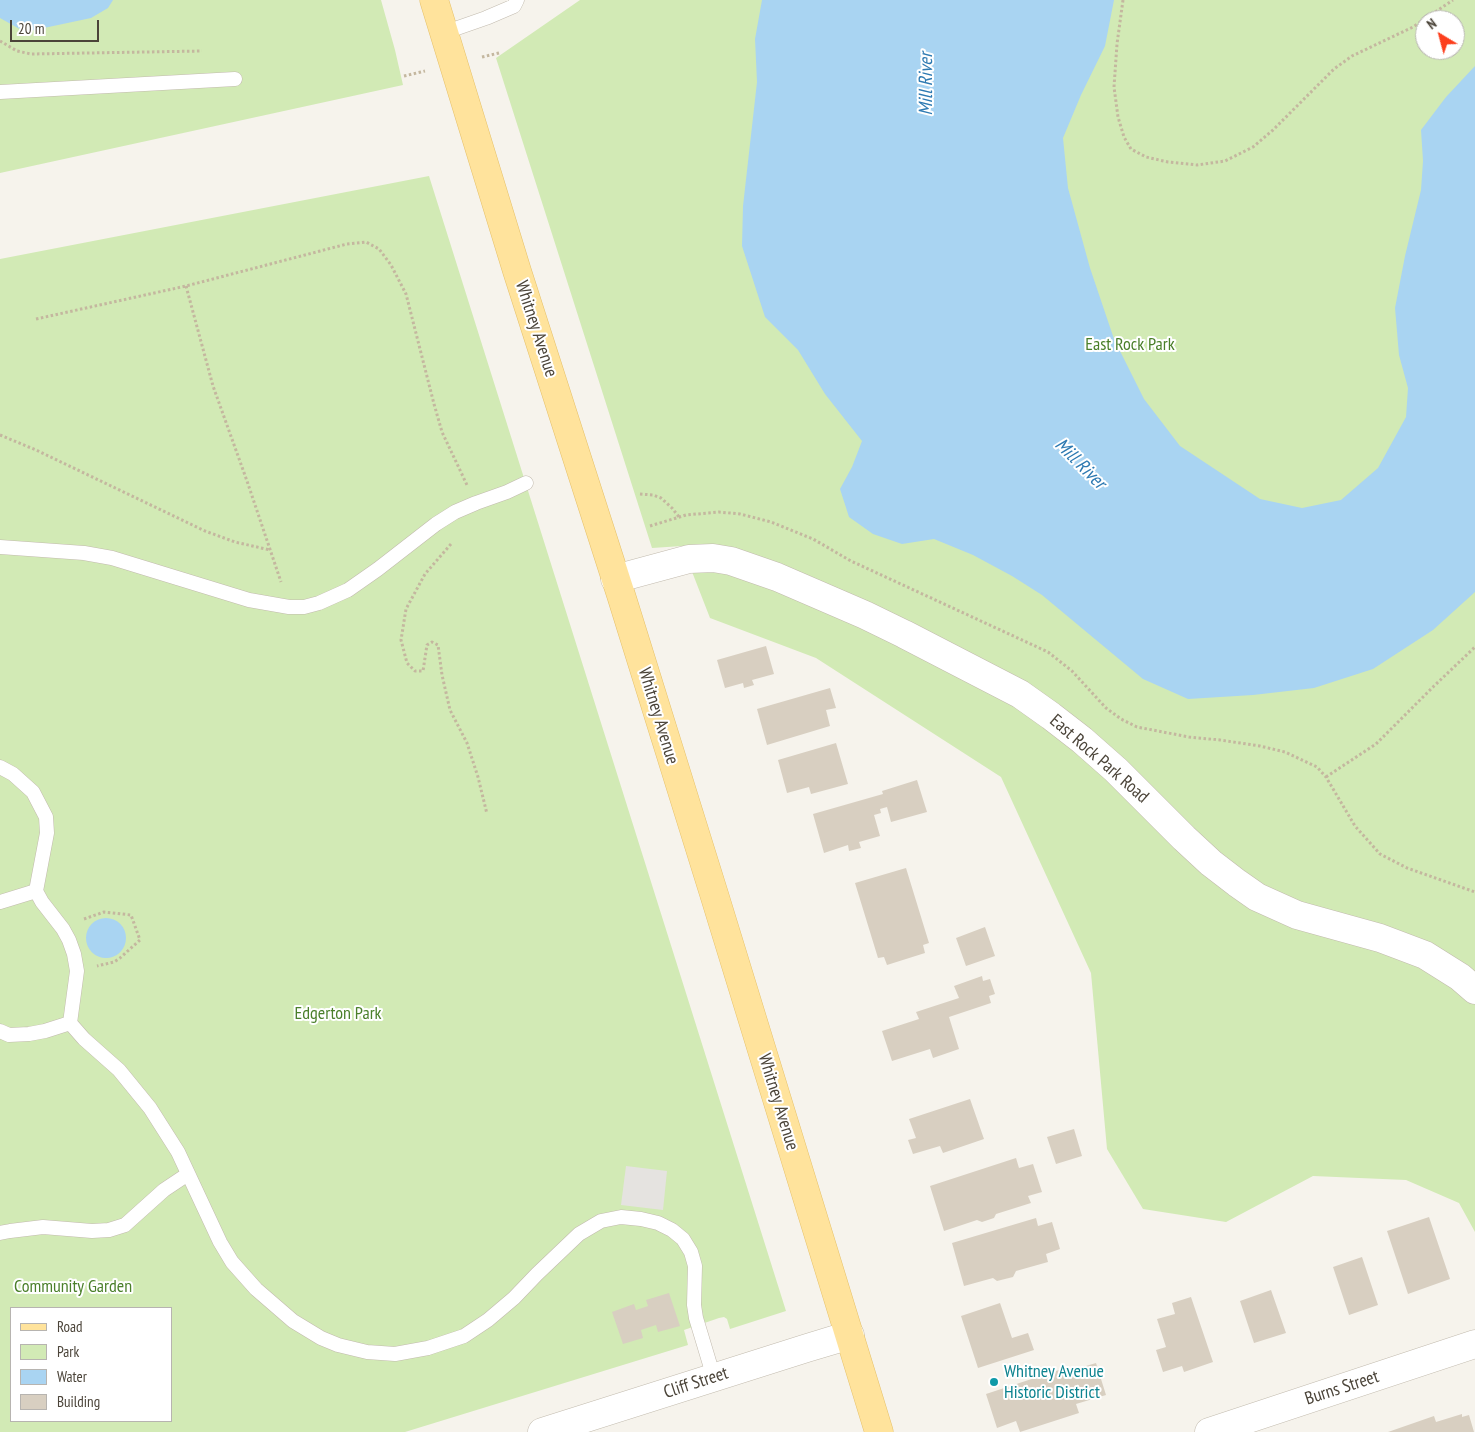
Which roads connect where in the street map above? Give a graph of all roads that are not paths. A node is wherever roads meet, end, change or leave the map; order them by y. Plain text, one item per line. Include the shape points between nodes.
1 (434, 0) edge
2 (517, 0) edge
3 (444, 32) junction
4 (235, 78) dead end
5 (0, 92) edge
6 (526, 483) dead end
7 (0, 547) edge
8 (615, 578) junction
9 (0, 767) edge
10 (36, 891) junction
11 (0, 902) edge
12 (1475, 990) edge
13 (70, 1024) junction
14 (0, 1032) edge
15 (188, 1174) junction
16 (0, 1233) edge
17 (850, 1335) junction
18 (1475, 1344) edge
19 (714, 1378) junction
20 (542, 1432) edge
21 (879, 1432) edge
22 (1209, 1432) edge

1 - 3 main road, Whitney Avenue
2 - 3 lane via 514,6
3 - 8 main road, Whitney Avenue
4 - 5 lane
6 - 7 lane via 455,512 348,590 304,607 250,600 112,558
8 - 12 street, East Rock Park Road via 689,559 713,558 777,577 888,626 1020,694 1051,716 1116,770 1211,863 1257,897 1297,915 1380,938 1425,955
8 - 17 main road, Whitney Avenue
9 - 10 lane via 33,792 46,817 47,833
10 - 11 lane
10 - 13 lane via 63,929 74,954 77,971
13 - 14 lane via 29,1034
13 - 15 lane via 119,1070 150,1108
15 - 16 lane via 164,1190 125,1225 109,1230 43,1227
15 - 19 lane via 232,1262 256,1289 293,1321 321,1338 367,1352 395,1354 428,1348 464,1336 514,1298 579,1234 601,1221 621,1217 658,1224 683,1239 691,1252 695,1266 696,1318
17 - 19 street, Cliff Street
17 - 21 main road, Whitney Avenue
18 - 22 street, Burns Street
19 - 20 street, Cliff Street

